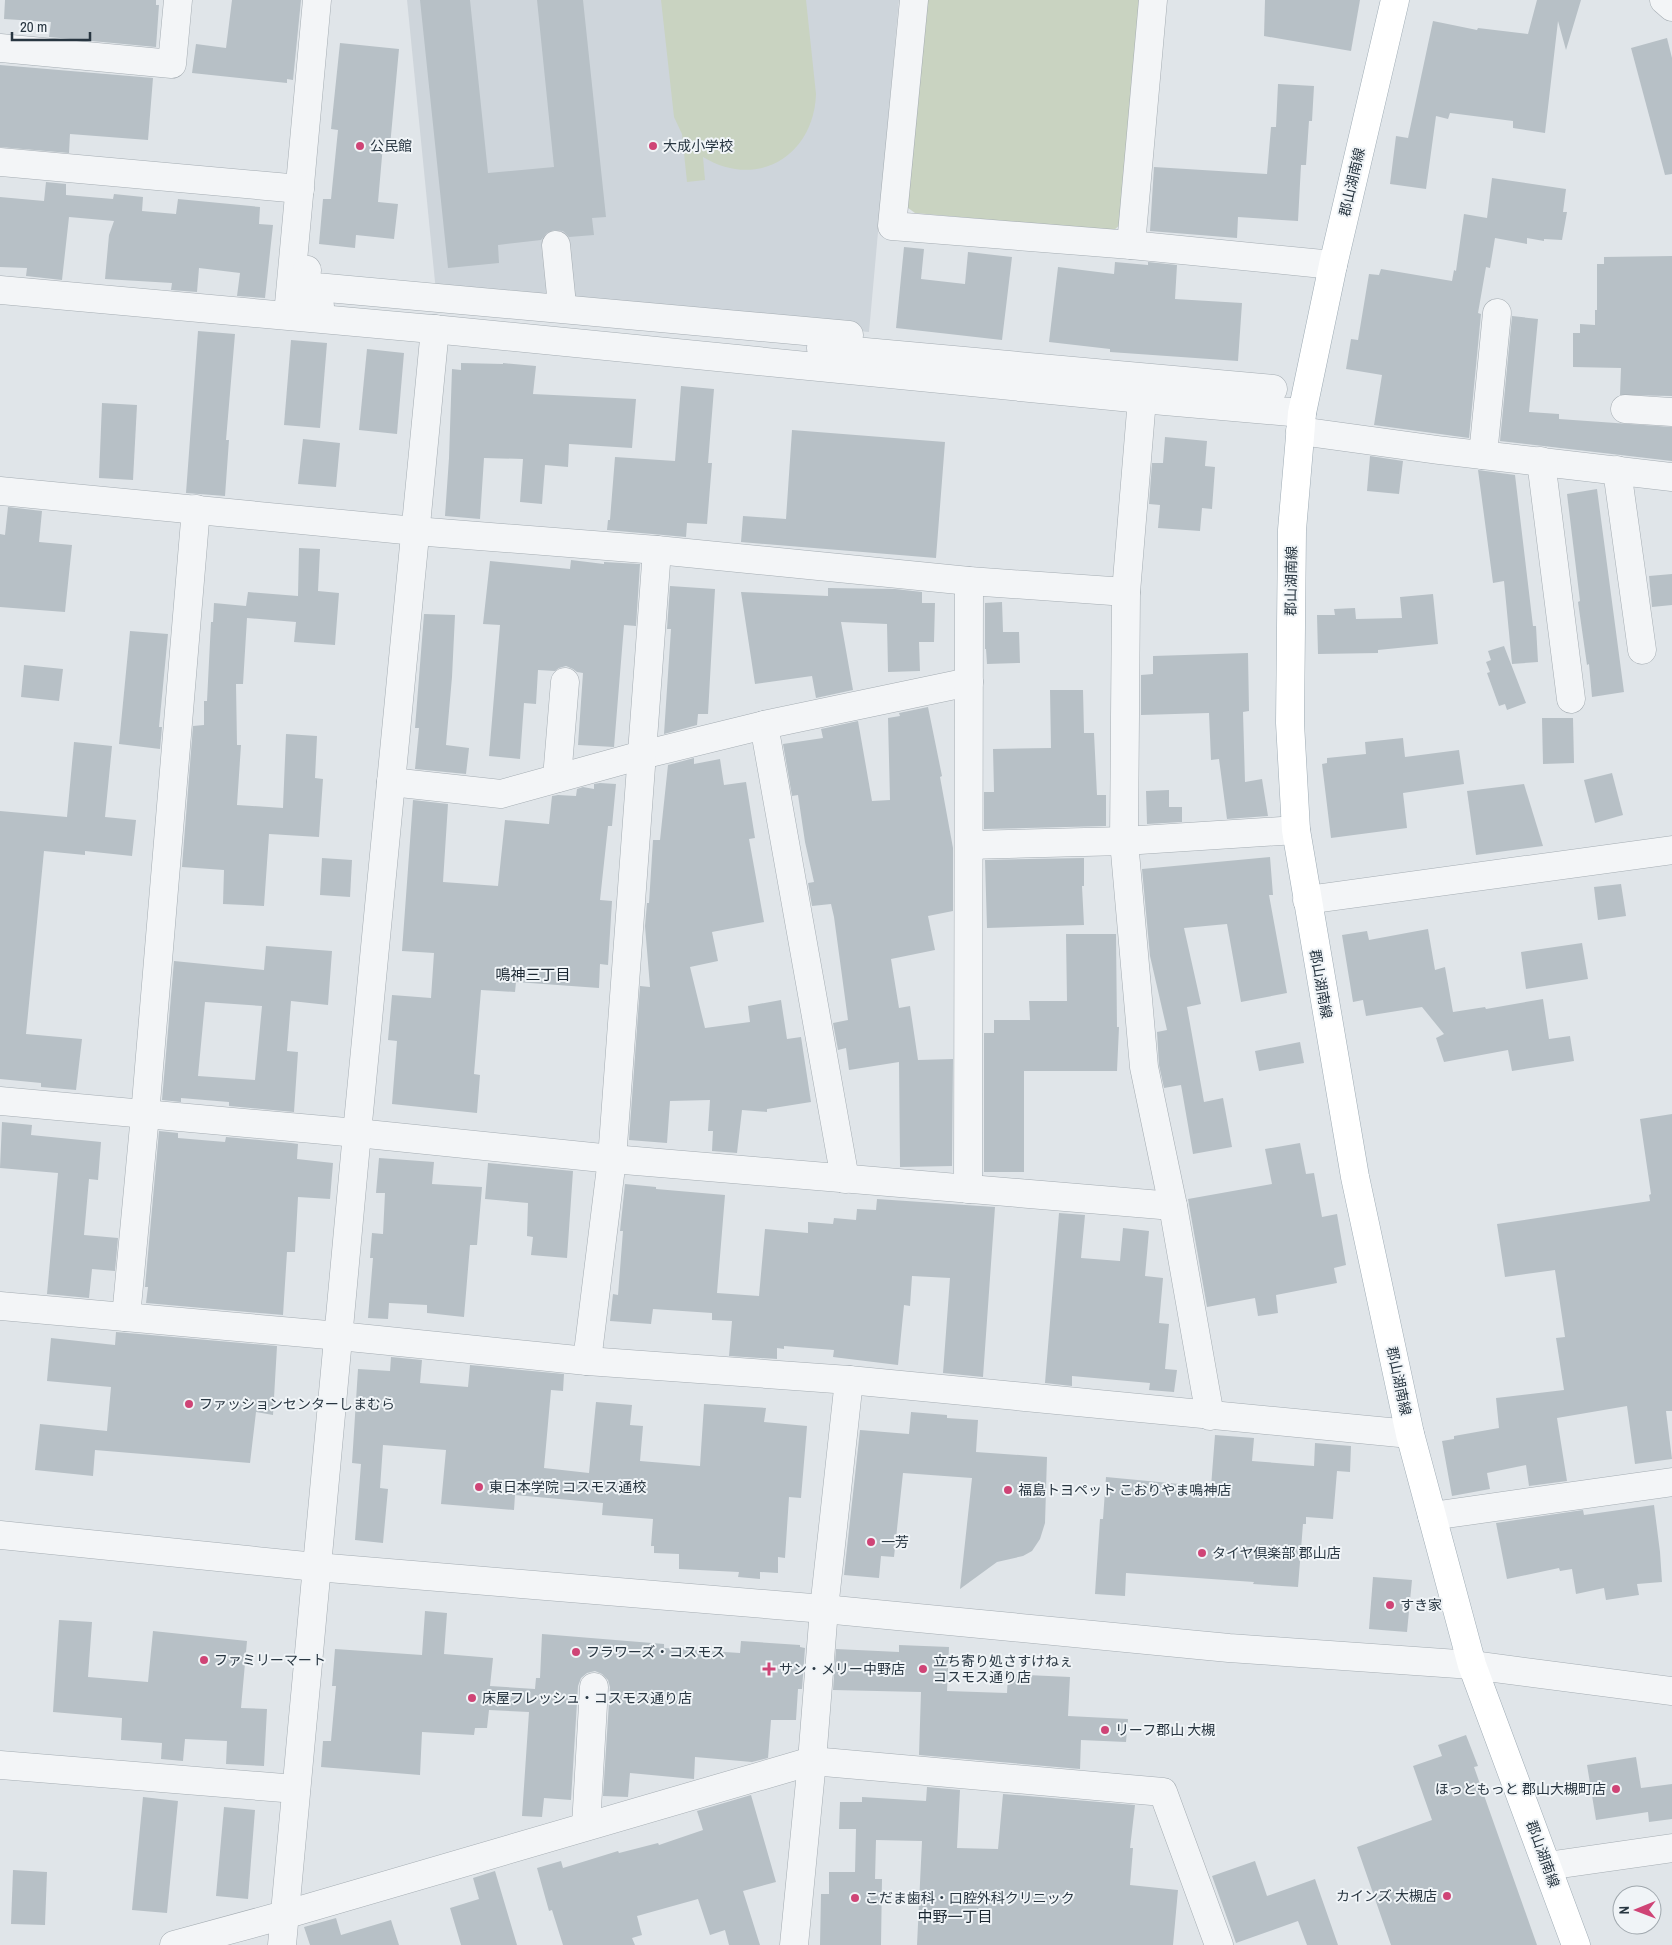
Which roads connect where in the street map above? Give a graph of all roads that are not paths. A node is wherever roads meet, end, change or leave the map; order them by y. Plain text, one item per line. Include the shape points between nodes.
1 (178, 0) edge
2 (317, 0) edge
3 (331, 0) edge
4 (914, 0) edge
5 (1153, 0) edge
6 (1395, 0) edge
7 (0, 48) edge
8 (0, 162) edge
9 (0, 178) edge
10 (299, 197) junction
11 (556, 244) dead end
12 (1131, 245) junction
13 (1333, 265) junction
14 (0, 290) edge
15 (562, 305) dead end
16 (1498, 313) dead end
17 (435, 329) junction
18 (1142, 399) junction
19 (1624, 409) dead end
20 (1672, 412) edge
21 (1301, 422) junction
22 (1483, 455) junction
23 (1541, 461) junction
24 (1617, 470) junction
25 (1672, 477) edge
26 (0, 491) edge
27 (196, 508) junction
28 (415, 531) junction
29 (657, 550) junction
30 (969, 581) junction
31 (1126, 592) junction
32 (1642, 650) dead end
33 (565, 682) dead end
34 (969, 682) junction
35 (1571, 699) dead end
36 (764, 725) junction
37 (642, 755) junction
38 (557, 778) junction
39 (391, 782) junction
40 (1296, 830) junction
41 (1124, 841) junction
42 (969, 845) junction
43 (1672, 850) edge
44 (1307, 900) junction
45 (0, 1101) edge
46 (145, 1115) junction
47 (357, 1133) junction
48 (612, 1159) junction
49 (845, 1179) junction
50 (968, 1189) junction
51 (1172, 1206) junction
52 (0, 1306) edge
53 (126, 1317) junction
54 (339, 1336) junction
55 (587, 1361) junction
56 (849, 1380) junction
57 (1210, 1416) junction
58 (1410, 1434) junction
59 (1672, 1482) edge
60 (1432, 1516) junction
61 (0, 1535) edge
62 (316, 1567) junction
63 (824, 1609) junction
64 (1472, 1665) junction
65 (594, 1687) dead end
66 (1672, 1691) edge
67 (812, 1760) junction
68 (0, 1765) edge
69 (296, 1789) junction
70 (586, 1826) junction
71 (1672, 1848) edge
72 (1547, 1866) junction
73 (284, 1915) junction
74 (174, 1945) edge
75 (282, 1945) edge
76 (794, 1945) edge
77 (1219, 1945) edge
78 (1576, 1945) edge

1 - 7 street via 172,64
2 - 10 street
3 - 10 street via 305,286 1278,382 289,304
4 - 12 street via 892,226
5 - 12 street
6 - 13 main road, 郡山湖南線
8 - 10 street
9 - 10 street
11 - 15 street
12 - 13 street
13 - 21 main road, 郡山湖南線
14 - 17 street
16 - 22 street
17 - 18 street
17 - 28 street
18 - 21 street
18 - 31 street
19 - 20 street
21 - 22 street
21 - 40 main road, 郡山湖南線 via 1292,549 1290,723
22 - 23 street
23 - 24 street
23 - 35 street
24 - 25 street
24 - 32 street
26 - 27 street
27 - 28 street
27 - 46 street
28 - 29 street
28 - 39 street
29 - 30 street
29 - 37 street
30 - 31 street
30 - 34 street
31 - 41 street
33 - 38 street
34 - 36 street
34 - 42 street
36 - 37 street
36 - 49 street
37 - 38 street
37 - 48 street
38 - 39 street via 501,794
39 - 47 street
40 - 41 street
40 - 44 main road, 郡山湖南線
41 - 42 street
41 - 51 street via 1144,1067
42 - 50 street
43 - 44 street
44 - 58 main road, 郡山湖南線 via 1355,1177
45 - 46 street
46 - 47 street
46 - 53 street
47 - 48 street
47 - 54 street
48 - 49 street
48 - 55 street
49 - 50 street
50 - 51 street
51 - 57 street
52 - 53 street
53 - 54 street
54 - 55 street
54 - 62 street
55 - 56 street
56 - 57 street
56 - 63 street
57 - 58 street
58 - 60 main road, 郡山湖南線
59 - 60 street
60 - 64 main road, 郡山湖南線
61 - 62 street
62 - 63 street
62 - 69 street
63 - 64 street via 1229,1648
63 - 67 street
64 - 66 street
64 - 72 main road, 郡山湖南線
65 - 70 street
67 - 70 street
67 - 76 street
67 - 77 street via 1163,1792
68 - 69 street
69 - 73 street
70 - 73 street
71 - 72 street
72 - 78 main road, 郡山湖南線
73 - 74 street
73 - 75 street

